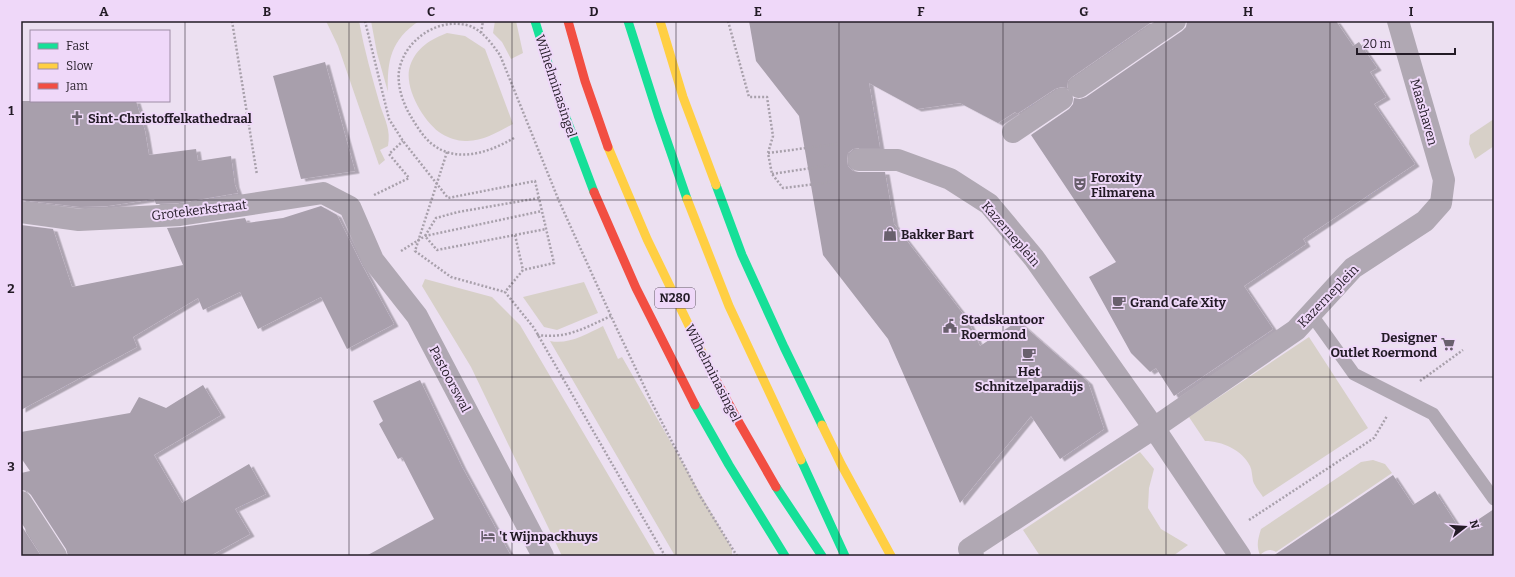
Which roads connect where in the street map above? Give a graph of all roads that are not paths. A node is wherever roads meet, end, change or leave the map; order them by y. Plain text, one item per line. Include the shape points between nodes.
1 (535, 21) edge
2 (568, 21) edge
3 (628, 21) edge
4 (660, 21) edge
5 (1175, 21) edge
6 (1398, 21) edge
7 (1013, 132) dead end
8 (859, 160) road end
9 (1441, 203) joint
10 (350, 207) joint
11 (21, 212) edge
12 (1311, 314) junction
13 (1154, 428) junction
14 (1494, 499) edge
15 (21, 502) edge
16 (56, 556) edge
17 (542, 556) edge
18 (785, 556) edge
19 (822, 556) edge
20 (846, 556) edge
21 (891, 556) edge
22 (973, 556) edge
23 (1240, 556) edge

1 - 18 main road, Wilhelminasingel / N280 via 549,72 578,154 630,277 711,434
2 - 19 main road, Wilhelminasingel / N280 via 595,109 620,177 676,300 714,378 752,447
3 - 20 main road via 676,168 715,271
4 - 21 main road via 683,97 742,256 841,464
5 - 7 street
6 - 9 street, Maashaven via 1444,180
8 - 13 street, Kazerneplein via 898,160 950,179 989,204 1034,258
9 - 12 street, Kazerneplein via 1426,221 1353,268
10 - 11 street, Grotekerkstraat via 323,193 180,216 79,220
10 - 17 street, Pastoorswal via 373,260 417,316
12 - 13 street, Kazerneplein via 1296,330
12 - 14 lane via 1354,374 1434,414
13 - 22 street, Kazerneplein via 968,549
13 - 23 street, Kazerneplein
15 - 16 street

